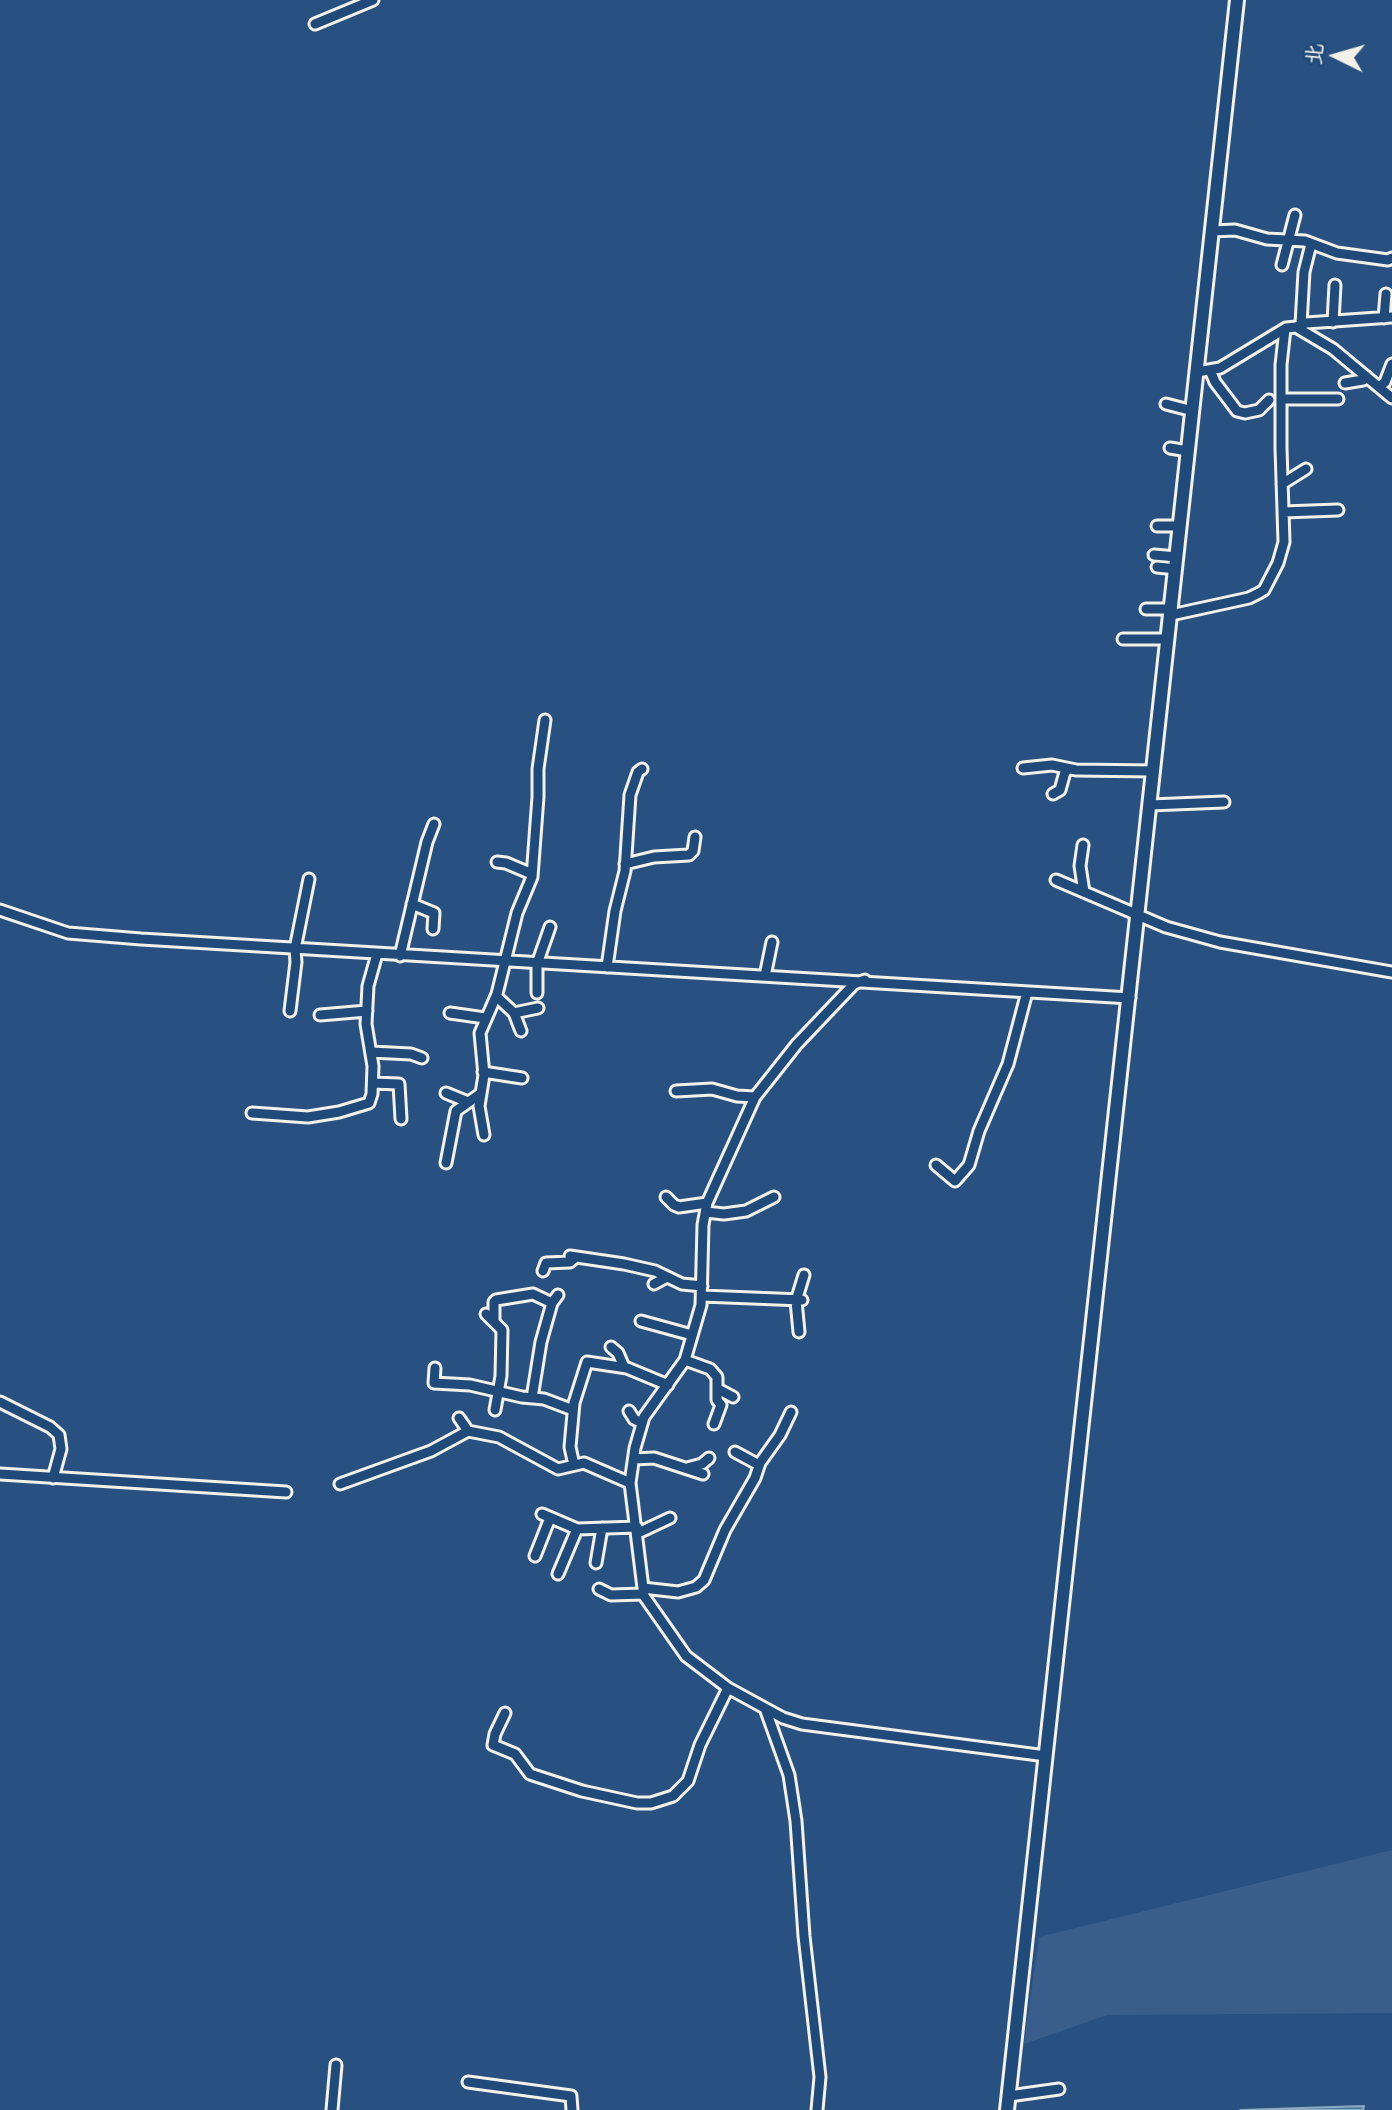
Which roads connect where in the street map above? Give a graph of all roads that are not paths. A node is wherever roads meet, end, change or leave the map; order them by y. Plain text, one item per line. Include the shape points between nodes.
1 (373, 0) edge
2 (1237, 0) edge
3 (315, 24) dead end
4 (1295, 215) dead end
5 (1212, 231) junction
6 (1290, 240) junction
7 (1311, 244) junction
8 (1392, 258) edge
9 (1282, 265) dead end
10 (1335, 285) dead end
11 (1386, 294) dead end
12 (1388, 317) edge
13 (1333, 322) junction
14 (1298, 326) junction
15 (1285, 329) junction
16 (1392, 364) edge
17 (1204, 371) junction
18 (1366, 376) junction
19 (1345, 383) dead end
20 (1379, 387) junction
21 (1392, 398) edge
22 (1282, 399) junction
23 (1338, 399) dead end
24 (1269, 400) dead end
25 (1166, 404) dead end
26 (1193, 411) junction
27 (1170, 448) dead end
28 (1188, 451) junction
29 (1306, 469) dead end
30 (1282, 484) junction
31 (1338, 510) dead end
32 (1283, 512) junction
33 (1157, 526) dead end
34 (1180, 526) junction
35 (1154, 555) dead end
36 (1176, 563) junction
37 (1157, 567) dead end
38 (1146, 609) dead end
39 (1171, 612) junction
40 (1123, 639) dead end
41 (1168, 639) junction
42 (545, 720) dead end
43 (1023, 768) dead end
44 (642, 769) dead end
45 (1069, 769) junction
46 (1154, 771) junction
47 (1053, 794) dead end
48 (1224, 802) dead end
49 (1150, 805) junction
50 (434, 824) dead end
51 (695, 837) dead end
52 (1083, 845) dead end
53 (497, 862) dead end
54 (625, 864) junction
55 (532, 874) junction
56 (309, 879) dead end
57 (1056, 880) dead end
58 (1084, 892) junction
59 (412, 904) junction
60 (0, 910) edge
61 (1138, 916) junction
62 (550, 927) dead end
63 (433, 929) dead end
64 (772, 942) dead end
65 (295, 949) junction
66 (377, 954) junction
67 (400, 956) junction
68 (506, 962) junction
69 (537, 964) junction
70 (607, 967) junction
71 (1392, 972) edge
72 (765, 976) junction
73 (865, 980) junction
74 (1027, 992) junction
75 (537, 993) dead end
76 (496, 996) junction
77 (1130, 998) junction
78 (538, 1008) dead end
79 (290, 1011) dead end
80 (367, 1011) junction
81 (450, 1013) dead end
82 (514, 1013) junction
83 (320, 1015) dead end
84 (485, 1018) junction
85 (521, 1031) dead end
86 (371, 1052) junction
87 (422, 1058) dead end
88 (483, 1072) junction
89 (522, 1078) dead end
90 (373, 1083) junction
91 (676, 1091) dead end
92 (446, 1093) dead end
93 (480, 1094) junction
94 (755, 1097) junction
95 (467, 1102) junction
96 (479, 1106) junction
97 (252, 1113) dead end
98 (401, 1119) dead end
99 (484, 1135) dead end
100 (446, 1163) dead end
101 (936, 1165) dead end
102 (666, 1197) dead end
103 (774, 1197) dead end
104 (706, 1208) junction
105 (543, 1271) dead end
106 (804, 1275) dead end
107 (667, 1277) junction
108 (654, 1284) dead end
109 (702, 1291) junction
110 (799, 1300) junction
111 (641, 1321) dead end
112 (799, 1332) dead end
113 (692, 1335) junction
114 (611, 1347) dead end
115 (685, 1360) junction
116 (624, 1367) junction
117 (435, 1368) dead end
118 (668, 1385) junction
119 (718, 1389) junction
120 (498, 1391) junction
121 (733, 1397) dead end
122 (532, 1398) junction
123 (0, 1402) edge
124 (495, 1410) dead end
125 (573, 1410) junction
126 (629, 1411) dead end
127 (791, 1412) dead end
128 (459, 1418) dead end
129 (642, 1423) junction
130 (714, 1424) dead end
131 (468, 1431) junction
132 (735, 1452) dead end
133 (709, 1458) dead end
134 (634, 1459) junction
135 (574, 1465) junction
136 (759, 1465) junction
137 (684, 1469) junction
138 (0, 1474) edge
139 (703, 1474) dead end
140 (53, 1478) junction
141 (630, 1483) junction
142 (340, 1484) dead end
143 (286, 1492) dead end
144 (670, 1518) dead end
145 (602, 1528) junction
146 (577, 1529) junction
147 (637, 1530) junction
148 (535, 1556) dead end
149 (596, 1563) dead end
150 (558, 1574) dead end
151 (599, 1589) dead end
152 (643, 1591) junction
153 (728, 1688) junction
154 (766, 1711) junction
155 (505, 1713) dead end
156 (1046, 1756) junction
157 (336, 2065) dead end
158 (468, 2082) dead end
159 (1059, 2089) dead end
160 (1009, 2096) junction
161 (332, 2110) edge
162 (572, 2110) edge
163 (817, 2110) edge
164 (1007, 2110) edge

1 - 3 street
2 - 5 street
4 - 6 street
5 - 6 street
5 - 17 street
6 - 7 street
6 - 9 street
7 - 8 street via 1337,253
7 - 14 street
10 - 13 street
11 - 12 street
12 - 13 street
13 - 14 street
14 - 15 street
14 - 18 street
15 - 17 street via 1220,368
15 - 22 street
16 - 20 street
17 - 24 street via 1237,411 1259,410
17 - 26 street
18 - 19 street
18 - 20 street
20 - 21 street
22 - 23 street
22 - 30 street
25 - 26 street
26 - 28 street
27 - 28 street
28 - 34 street
29 - 30 street
30 - 32 street
31 - 32 street
32 - 39 street via 1282,551 1264,590 1249,598
33 - 34 street
34 - 36 street
35 - 36 street
36 - 37 street
36 - 39 street
38 - 39 street
39 - 41 street
40 - 41 street
41 - 46 street
42 - 55 street
43 - 45 street
44 - 54 street via 630,795
45 - 46 street
45 - 47 street
46 - 49 street
48 - 49 street
49 - 61 street
50 - 59 street
51 - 54 street via 689,855
52 - 58 street
53 - 55 street
54 - 70 street
55 - 68 street
56 - 65 street
57 - 58 street
58 - 61 street
59 - 63 street via 434,913
59 - 67 street
60 - 65 street via 68,933
61 - 71 street via 1247,949
61 - 77 street
62 - 69 street
64 - 72 street
65 - 66 street
65 - 79 street
66 - 67 street
66 - 80 street
67 - 68 street
68 - 69 street
68 - 76 street
69 - 70 street
69 - 75 street
70 - 72 street
72 - 73 street
73 - 74 street
73 - 94 street via 854,984 797,1044
74 - 77 street
74 - 101 street via 1008,1064 969,1165 955,1181
76 - 82 street
76 - 84 street
77 - 156 street
78 - 82 street
80 - 83 street
80 - 86 street
81 - 84 street
82 - 85 street
84 - 88 street via 480,1033
86 - 87 street
86 - 90 street
88 - 89 street
88 - 93 street
90 - 97 street via 369,1103 349,1110 308,1117
90 - 98 street via 399,1084
91 - 94 street via 712,1089
92 - 95 street
93 - 95 street
93 - 96 street
94 - 104 street
95 - 96 street
95 - 100 street via 453,1117
96 - 99 street
102 - 104 street via 679,1207
103 - 104 street via 746,1211 724,1214
104 - 109 street
105 - 107 street via 546,1263 570,1262 573,1257
106 - 110 street
107 - 108 street
107 - 109 street
109 - 110 street
109 - 113 street
110 - 112 street
111 - 113 street
113 - 115 street
114 - 116 street
115 - 118 street
115 - 119 street via 714,1372
116 - 118 street
116 - 125 street via 587,1362
117 - 120 street via 434,1383
118 - 129 street
119 - 121 street
119 - 130 street via 721,1405
120 - 122 street
120 - 122 street via 503,1336 490,1318 494,1305 496,1300 533,1294 555,1299 536,1363
120 - 124 street
122 - 125 street
123 - 140 street via 59,1435 62,1444
125 - 135 street
126 - 129 street
127 - 136 street
128 - 131 street
129 - 134 street
131 - 135 street via 499,1437 558,1469
131 - 142 street via 431,1451
132 - 136 street
133 - 137 street
134 - 137 street via 654,1458
134 - 141 street
135 - 141 street via 590,1465
136 - 152 street via 700,1584 678,1592
137 - 139 street
138 - 140 street
140 - 143 street
141 - 147 street
144 - 147 street
145 - 146 street
145 - 147 street
145 - 149 street
146 - 148 street via 546,1516
146 - 150 street
147 - 152 street
151 - 152 street via 611,1595
152 - 153 street via 686,1656
153 - 154 street
153 - 155 street via 688,1781 673,1796 651,1803 582,1791 530,1774 515,1754 493,1745
154 - 156 street via 802,1724
154 - 163 street via 789,1775 796,1821 820,2077
156 - 160 street
157 - 161 street
158 - 162 street via 571,2096
159 - 160 street
160 - 164 street

